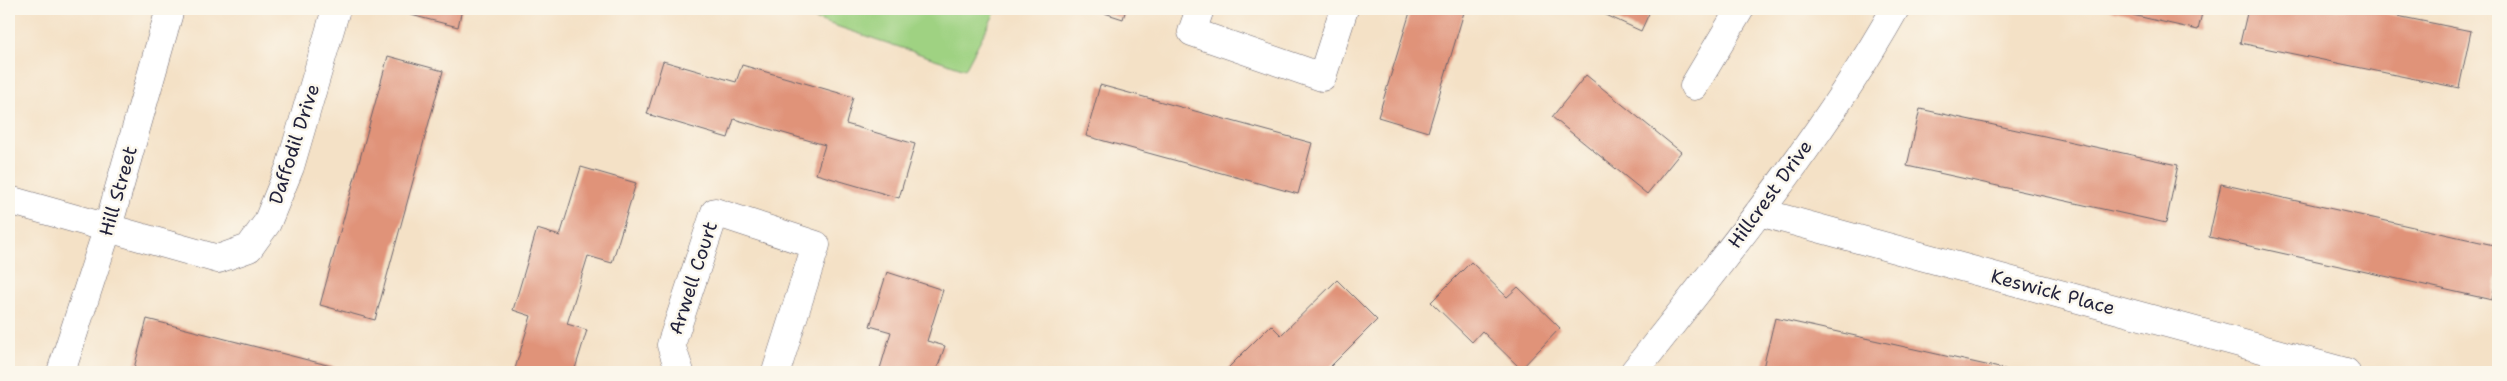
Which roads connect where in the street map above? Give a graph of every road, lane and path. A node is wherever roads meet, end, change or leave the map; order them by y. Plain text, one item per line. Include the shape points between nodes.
1 (170, 9) edge
2 (336, 9) edge
3 (1200, 9) edge
4 (1344, 9) edge
5 (1740, 9) edge
6 (1895, 9) edge
7 (1694, 86) dead end
8 (9, 200) edge
9 (1760, 212) junction
10 (108, 227) junction
11 (61, 372) edge
12 (680, 372) edge
13 (776, 372) edge
14 (1634, 372) edge
15 (2346, 372) edge

1 - 10 street, Hill Street
2 - 10 street, Daffodil Drive via 290,167 267,223 249,248 218,259
3 - 4 street via 1192,32 1322,77
5 - 7 street
6 - 9 street, Hillcrest Drive via 1870,53
8 - 10 street, Daffodil Drive
9 - 14 street, Hillcrest Drive
9 - 15 street, Keswick Place
10 - 11 street, Hill Street
12 - 13 street, Arwell Court via 671,345 714,212 816,245

